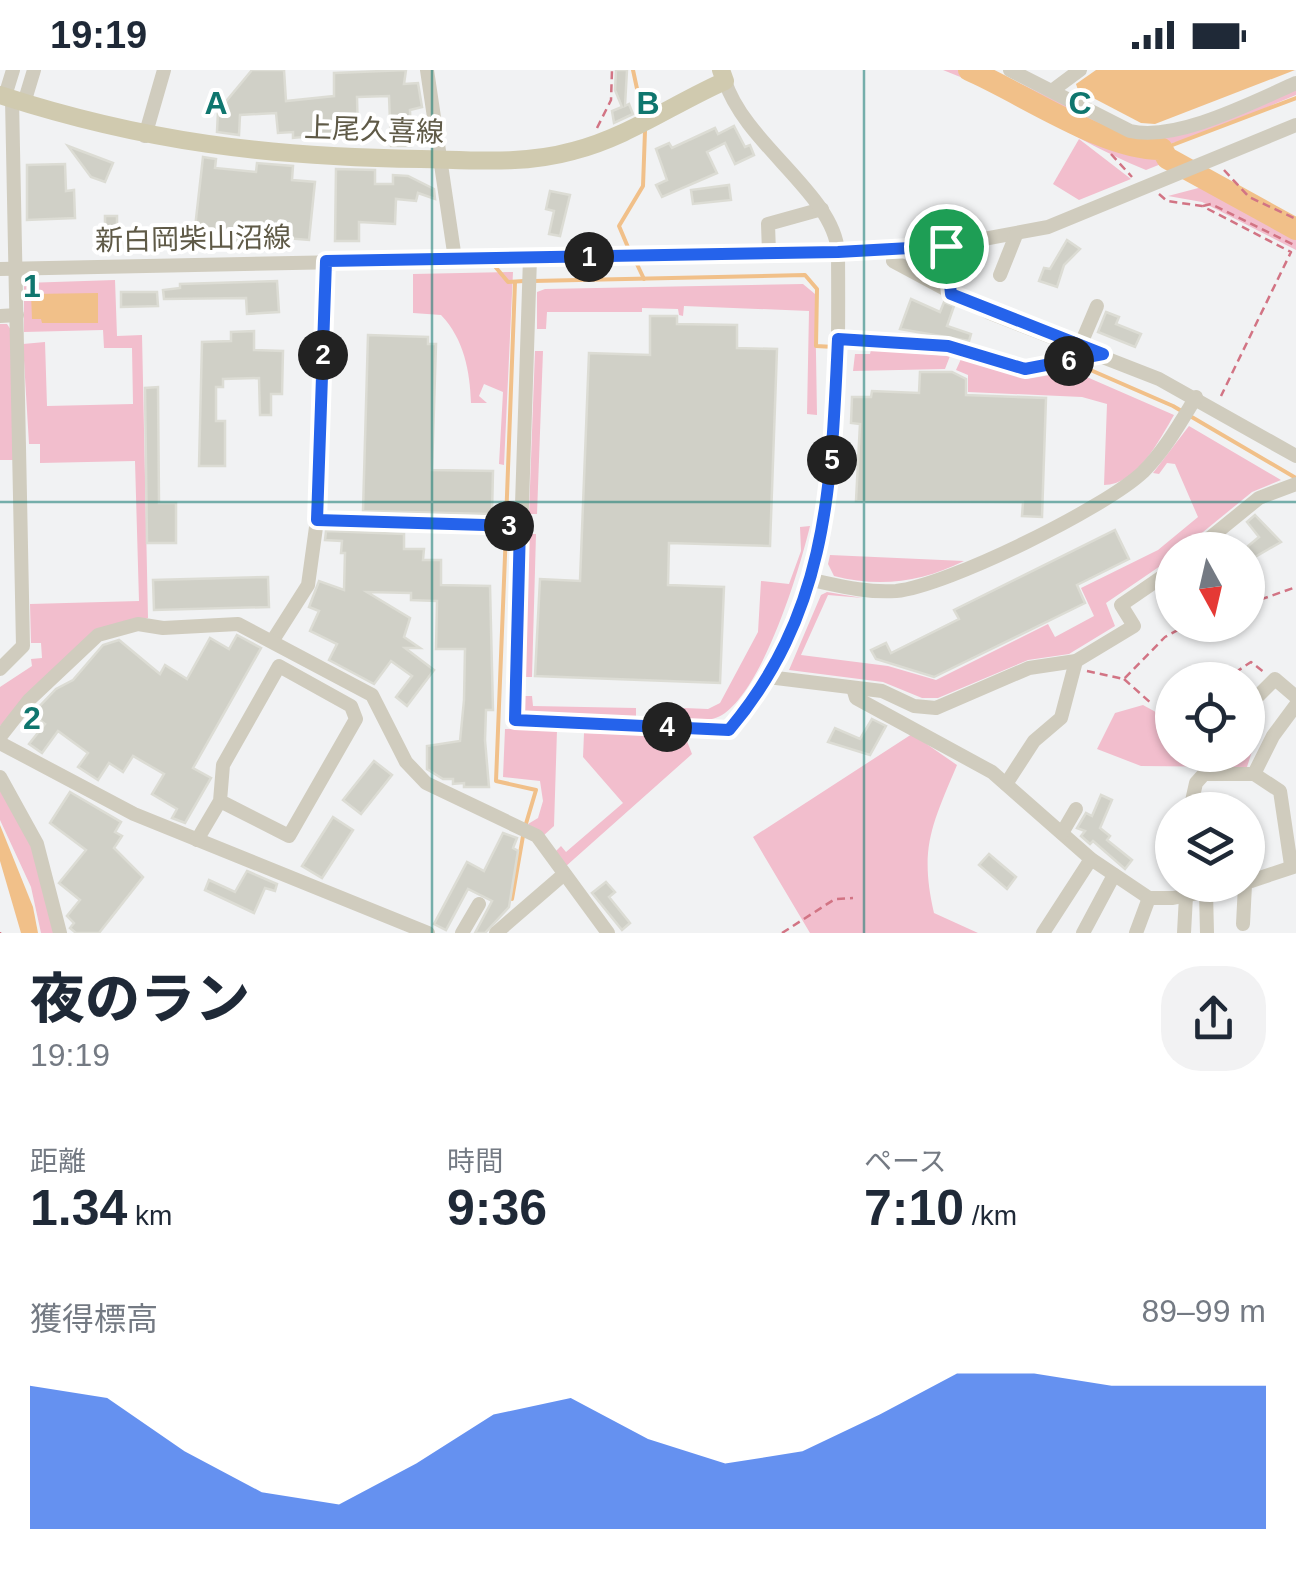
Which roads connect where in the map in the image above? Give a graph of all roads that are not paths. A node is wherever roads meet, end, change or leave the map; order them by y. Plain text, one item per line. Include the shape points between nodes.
1 (13, 70) edge
2 (34, 70) edge
3 (164, 70) edge
4 (427, 70) edge
5 (1010, 70) edge
6 (1080, 70) edge
7 (723, 76) edge
8 (1296, 82) edge
9 (1053, 90) junction
10 (10, 98) edge
11 (1296, 125) edge
12 (145, 136) junction
13 (440, 160) junction
14 (822, 209) junction
15 (1016, 235) junction
16 (946, 246) junction
17 (838, 252) junction
18 (770, 254) junction
19 (530, 258) junction
20 (454, 259) junction
21 (326, 261) junction
22 (893, 261) dead end
23 (8, 269) edge
24 (1000, 275) dead end
25 (951, 294) junction
26 (1097, 306) dead end
27 (0, 316) edge
28 (17, 316) junction
29 (838, 339) junction
30 (1080, 346) junction
31 (1103, 354) junction
32 (1196, 397) junction
33 (1296, 456) edge
34 (20, 466) junction
35 (0, 467) edge
36 (1296, 484) edge
37 (317, 520) junction
38 (520, 526) junction
39 (1217, 532) edge
40 (812, 580) junction
41 (1155, 581) edge
42 (273, 640) junction
43 (1076, 664) junction
44 (0, 669) edge
45 (768, 677) junction
46 (853, 688) junction
47 (1265, 689) edge
48 (1295, 707) edge
49 (0, 740) edge
50 (1254, 774) junction
51 (0, 777) edge
52 (1006, 784) junction
53 (1194, 792) edge
54 (1280, 792) junction
55 (1296, 795) edge
56 (220, 800) junction
57 (1076, 809) dead end
58 (1062, 834) junction
59 (196, 840) junction
60 (1091, 859) junction
61 (1294, 866) edge
62 (1114, 875) junction
63 (562, 876) junction
64 (1265, 876) edge
65 (1149, 898) junction
66 (1155, 898) edge
67 (1186, 902) edge
68 (1206, 902) edge
69 (1244, 902) edge
70 (479, 904) dead end
71 (1243, 924) dead end
72 (60, 933) edge
73 (428, 933) edge
74 (462, 933) edge
75 (496, 933) edge
76 (608, 933) edge
77 (1043, 933) edge
78 (1083, 933) edge
79 (1136, 933) edge
80 (1184, 933) edge
81 (1207, 933) edge

1 - 10 street
2 - 10 street
3 - 12 street
4 - 13 street
5 - 9 street
6 - 9 street
7 - 13 main road, 上尾久喜線 via 598,144 526,160
7 - 14 street via 746,120
8 - 9 street via 1149,136
10 - 12 main road, 上尾久喜線
10 - 23 street
11 - 15 street, 新白岡柴山沼線
12 - 13 main road, 上尾久喜線 via 323,158
13 - 20 street
14 - 17 street via 835,228
14 - 18 street via 768,224
15 - 16 street, 新白岡柴山沼線
15 - 24 street
16 - 17 street, 新白岡柴山沼線
16 - 25 street
17 - 18 street, 新白岡柴山沼線
17 - 29 street
18 - 19 street, 新白岡柴山沼線
19 - 20 street, 新白岡柴山沼線
19 - 38 street
20 - 21 street, 新白岡柴山沼線
21 - 23 street, 新白岡柴山沼線
21 - 37 street
22 - 25 street
23 - 28 street
25 - 30 street
26 - 30 street
27 - 28 street
28 - 34 street
29 - 31 street via 948,346 1025,369
29 - 40 street via 829,494
30 - 31 street
31 - 32 street
32 - 33 street
32 - 40 street via 1130,483 950,578 877,592
34 - 35 street
34 - 44 street via 24,646
36 - 39 street via 1258,498
37 - 38 street
37 - 42 street via 308,585
38 - 45 street via 515,720 729,730
40 - 45 street
41 - 43 street via 1120,605 1134,626
42 - 49 street via 238,624 138,624 98,634 30,700
42 - 63 street via 372,695 406,762 426,783 536,836
43 - 46 street via 1029,668 936,708
43 - 52 street via 1061,718 1034,741
45 - 46 street
46 - 52 street via 856,698
47 - 48 street via 1275,679
48 - 50 street
49 - 59 street via 134,814
50 - 53 street via 1204,774
50 - 54 street
51 - 72 street via 42,858
52 - 58 street
54 - 55 street
54 - 61 street
56 - 56 street via 289,836 356,719 351,706 279,666 223,765
56 - 59 street
57 - 58 street
58 - 60 street
59 - 73 street
60 - 62 street
60 - 77 street
61 - 64 street
62 - 65 street
62 - 78 street
63 - 75 street
63 - 76 street
65 - 66 street
65 - 79 street
67 - 80 street
68 - 81 street
69 - 71 street
70 - 74 street

